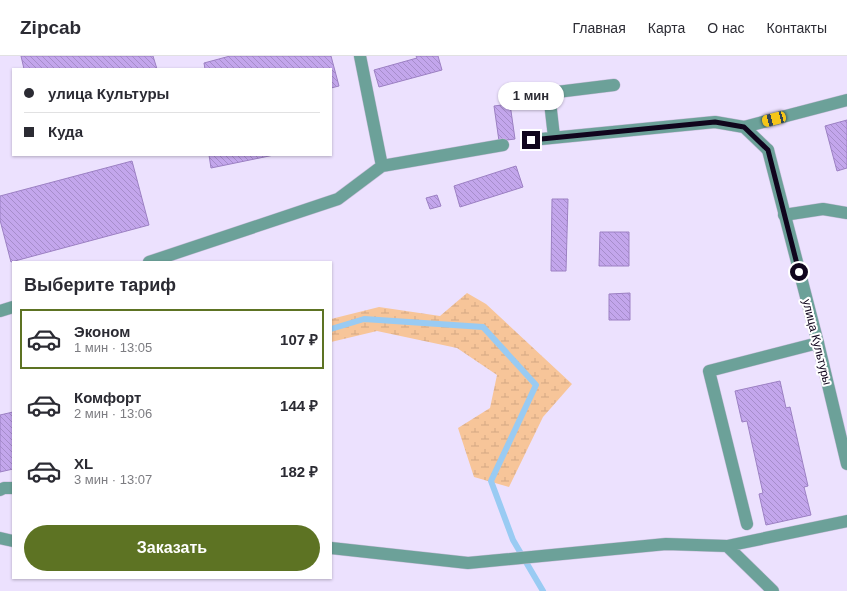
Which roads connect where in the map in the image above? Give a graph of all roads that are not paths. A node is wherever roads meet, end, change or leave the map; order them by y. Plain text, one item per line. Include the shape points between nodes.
1 (360, 56) edge
2 (614, 85) dead end
3 (847, 100) edge
4 (744, 127) junction
5 (554, 137) junction
6 (531, 140) dead end
7 (503, 145) dead end
8 (382, 166) junction
9 (847, 213) edge
10 (784, 215) junction
11 (152, 261) edge
12 (12, 307) edge
13 (0, 312) edge
14 (818, 343) junction
15 (847, 464) edge
16 (12, 488) edge
17 (0, 490) edge
18 (847, 521) edge
19 (747, 524) dead end
20 (0, 538) edge
21 (12, 542) edge
22 (727, 546) junction
23 (332, 548) edge
24 (773, 591) edge

1 - 8 street
2 - 5 street via 548,93
3 - 4 street
4 - 5 street via 715,122
4 - 10 street, улица Культуры via 768,150
5 - 6 street
7 - 8 street
8 - 11 street via 338,199
9 - 10 street via 823,209
10 - 14 street, улица Культуры
12 - 13 street
14 - 15 street, улица Культуры
14 - 19 street via 709,370
16 - 17 street
18 - 22 street
20 - 21 street
22 - 23 street via 666,544 468,563
22 - 24 street

